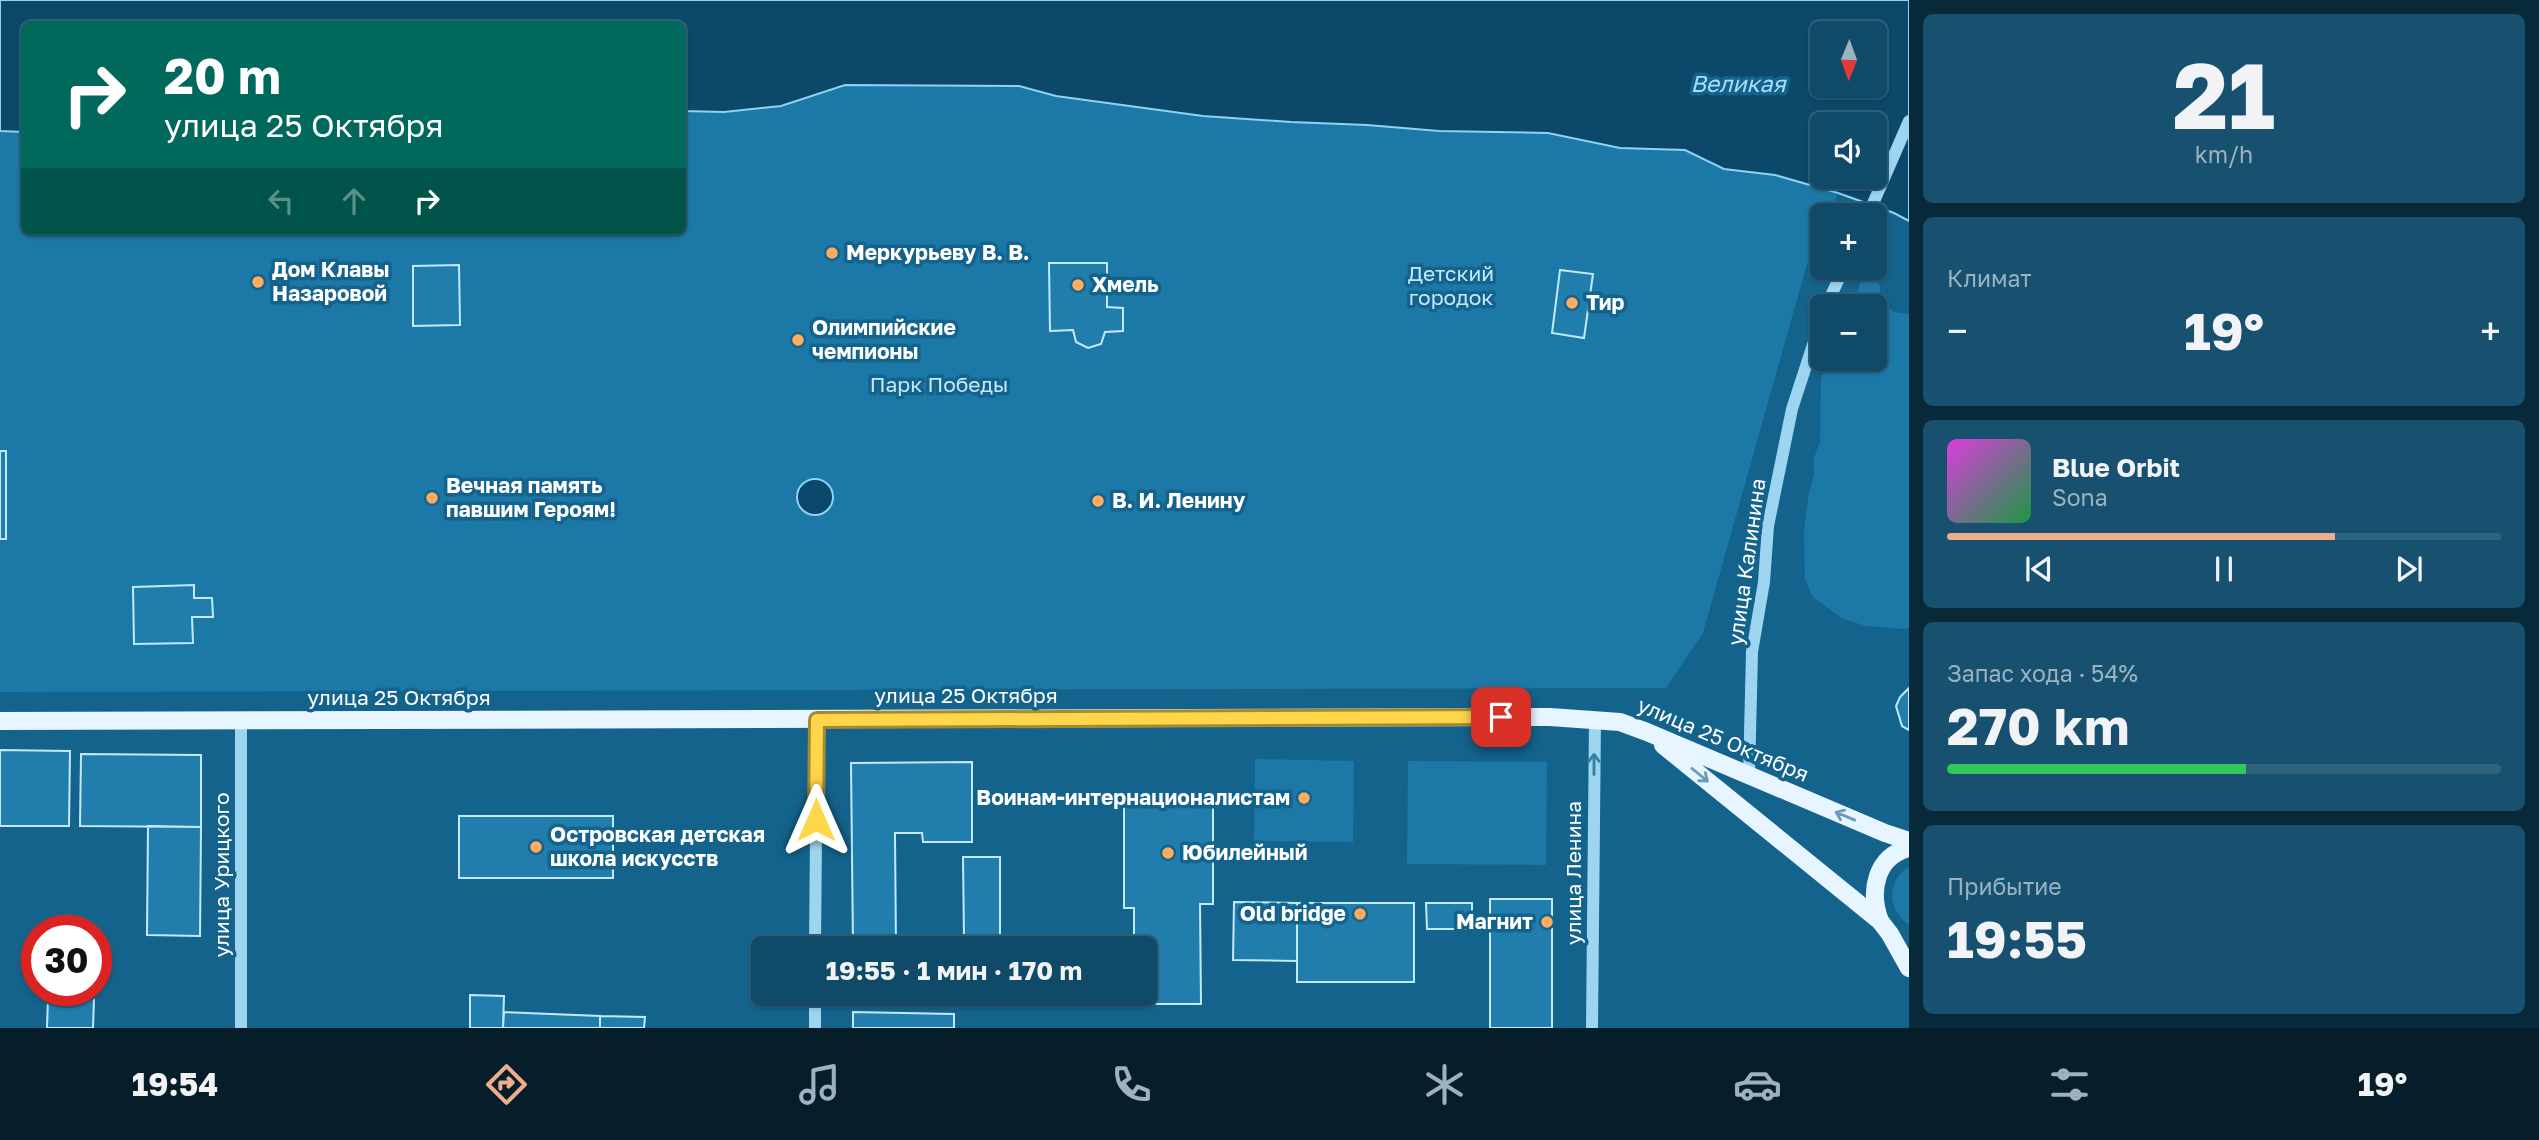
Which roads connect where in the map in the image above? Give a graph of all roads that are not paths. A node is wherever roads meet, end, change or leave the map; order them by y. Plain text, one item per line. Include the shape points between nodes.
1 (1909, 121) edge
2 (1872, 203) edge
3 (1810, 354) edge
4 (1595, 719) junction
5 (817, 720) junction
6 (0, 721) edge
7 (242, 722) junction
8 (1647, 732) junction
9 (1749, 775) junction
10 (1909, 841) edge
11 (1909, 848) edge
12 (1885, 927) junction
13 (816, 936) edge
14 (1909, 944) edge
15 (1909, 968) edge
16 (815, 1006) edge
17 (241, 1028) edge
18 (815, 1028) edge
19 (1592, 1028) edge

1 - 2 street
3 - 9 street, улица Калинина via 1792,410 1768,526 1752,652
4 - 5 main road, улица 25 Октября
4 - 8 main road, улица 25 Октября
19 -> 4 street, улица Ленина
5 - 7 main road, улица 25 Октября
5 - 13 street
6 - 7 main road, улица 25 Октября
7 - 17 street, улица Урицкого
8 - 9 main road, улица 25 Октября
8 -> 12 main road
10 -> 9 main road, улица 25 Октября
11 - 12 main road via 1889,858 1874,888 1874,905
12 - 14 main road
12 - 15 main road
16 - 18 street

